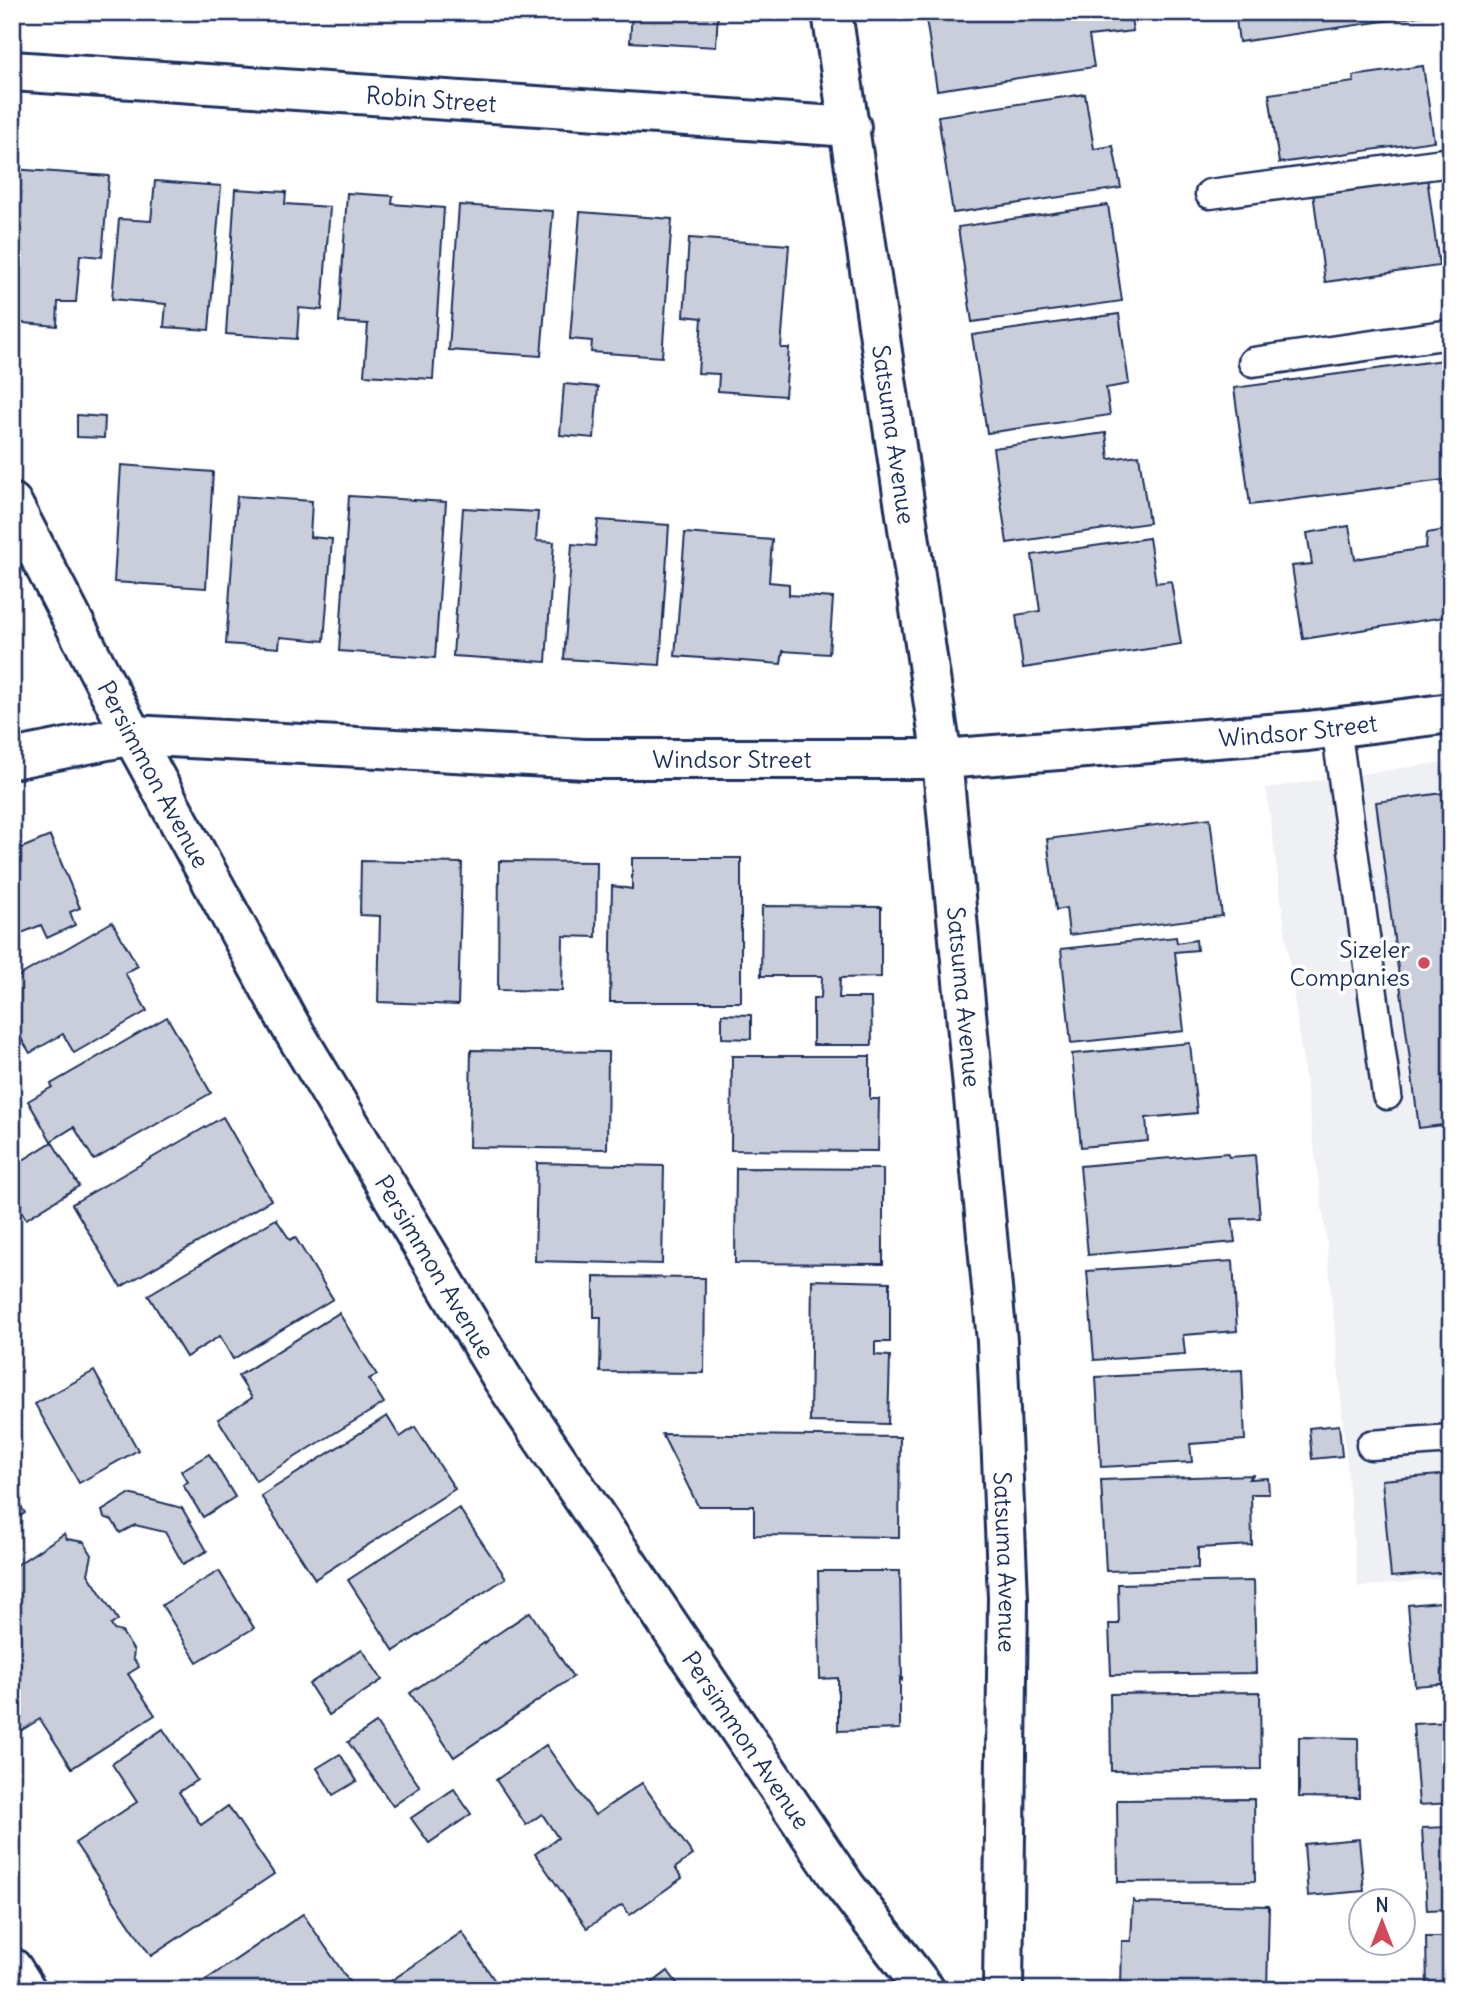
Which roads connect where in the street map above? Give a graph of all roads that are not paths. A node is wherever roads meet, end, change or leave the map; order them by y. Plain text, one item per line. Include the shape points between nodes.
1 (832, 12) edge
2 (12, 71) edge
3 (850, 127) junction
4 (1451, 162) edge
5 (1210, 194) dead end
6 (1451, 334) edge
7 (1253, 362) dead end
8 (12, 503) edge
9 (1451, 713) edge
10 (1336, 727) junction
11 (132, 735) junction
12 (12, 759) edge
13 (942, 759) junction
14 (1387, 1095) dead end
15 (1451, 1438) edge
16 (1371, 1445) dead end
17 (12, 1968) edge
18 (26, 1990) edge
19 (925, 1990) edge
20 (1003, 1990) edge

1 - 3 street, Satsuma Avenue
2 - 3 street, Robin Street
3 - 13 street, Satsuma Avenue
4 - 5 lane
6 - 7 lane
8 - 11 street, Persimmon Avenue
9 - 10 street, Windsor Street
10 - 13 street, Windsor Street
10 - 14 lane
11 - 12 street, Windsor Street
11 - 13 street, Windsor Street via 585,759
11 - 19 street, Persimmon Avenue via 290,1025 502,1378 845,1886
13 - 20 street, Satsuma Avenue via 997,1340 1008,1598
15 - 16 lane
17 - 18 street

